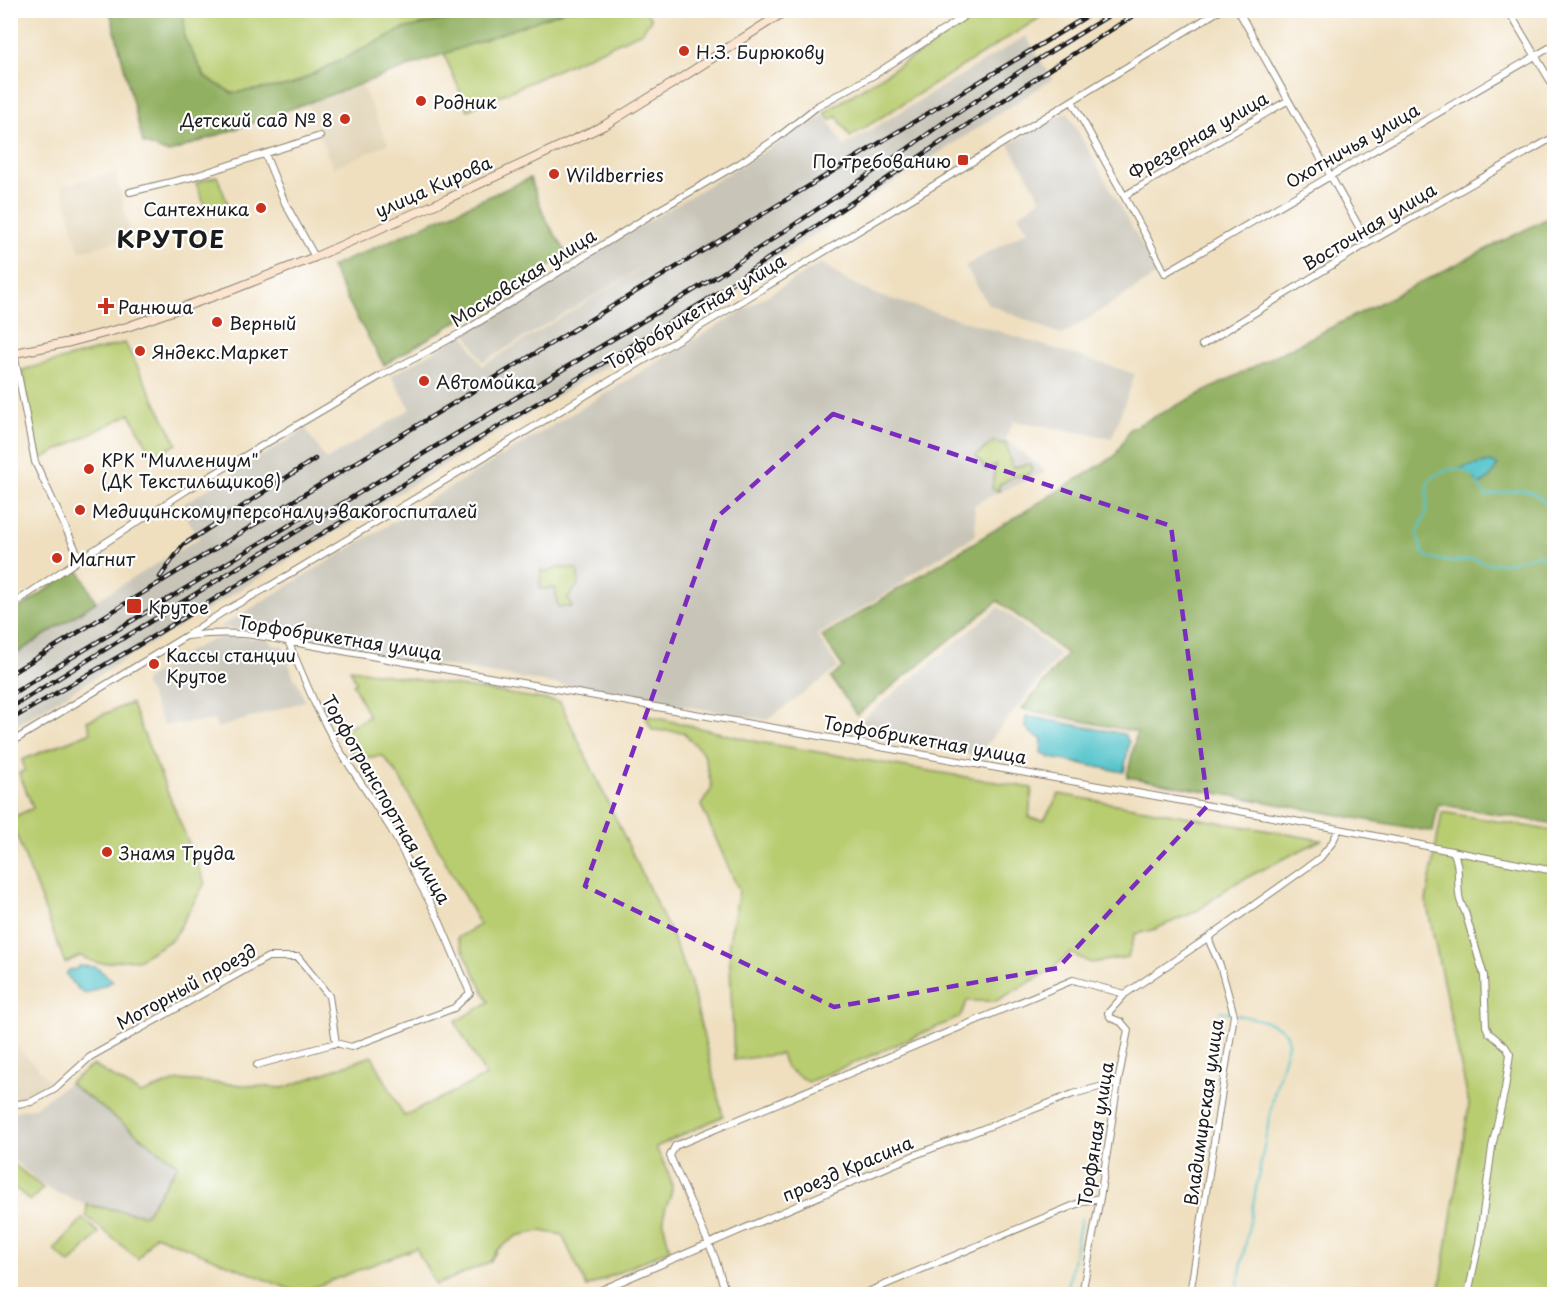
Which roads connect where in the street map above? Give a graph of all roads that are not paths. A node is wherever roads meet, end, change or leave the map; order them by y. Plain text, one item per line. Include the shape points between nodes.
1 (787, 10) edge
2 (974, 10) edge
3 (1220, 10) edge
4 (1238, 10) edge
5 (1508, 10) edge
6 (1554, 45) edge
7 (1535, 56) junction
8 (1554, 87) edge
9 (1072, 101) junction
10 (1287, 101) junction
11 (320, 135) dead end
12 (1554, 137) edge
13 (265, 154) junction
14 (1329, 176) junction
15 (130, 192) dead end
16 (1124, 196) junction
17 (1368, 243) junction
18 (315, 257) junction
19 (1202, 345) dead end
20 (12, 354) edge
21 (80, 559) junction
22 (10, 606) edge
23 (186, 636) junction
24 (288, 641) junction
25 (10, 743) edge
26 (1339, 829) junction
27 (1453, 851) junction
28 (1554, 871) edge
29 (1209, 937) junction
30 (1125, 994) junction
31 (336, 1043) junction
32 (257, 1065) dead end
33 (1118, 1082) junction
34 (10, 1105) edge
35 (1100, 1198) junction
36 (708, 1244) junction
37 (10, 1288) edge
38 (18, 1294) edge
39 (592, 1294) edge
40 (726, 1294) edge
41 (863, 1294) edge
42 (1082, 1294) edge
43 (1190, 1294) edge
44 (1468, 1294) edge

1 - 18 street, улица Кирова via 605,125
2 - 21 street, Московская улица via 874,75 819,105 740,163 466,330 188,490
3 - 9 street, Торфобрикетная улица
4 - 10 street
5 - 7 street
6 - 7 street, Охотничья улица
7 - 8 street
7 - 14 street, Охотничья улица
9 - 16 street
9 - 23 street, Торфобрикетная улица
10 - 14 street
10 - 16 street, Фрезерная улица
11 - 13 street
12 - 17 street, Восточная улица
13 - 15 street
13 - 18 street via 290,213
14 - 16 street, Охотничья улица via 1165,273
14 - 17 street
17 - 19 street, Восточная улица
18 - 20 street, улица Кирова via 127,327
20 - 21 street via 35,462
21 - 22 street, Московская улица
23 - 24 street, Торфобрикетная улица via 235,633
23 - 25 street, Торфобрикетная улица
24 - 26 street, Торфобрикетная улица
24 - 31 street, Торфотранспортная улица via 336,745 391,829 439,920 470,993 454,1008 351,1047
26 - 27 street, Торфобрикетная улица
26 - 29 street via 1320,858
27 - 28 street, Торфобрикетная улица
27 - 44 street via 1457,857 1460,903 1484,976 1486,1026 1510,1054
29 - 30 street
29 - 43 street, Владимирская улица via 1234,1015
30 - 33 street, Торфяная улица via 1108,1012 1128,1030
30 - 36 street via 1073,981 675,1146 670,1156
31 - 32 street, Торфотранспортная улица
31 - 34 street, Моторный проезд via 329,996 298,957 268,957 90,1057 55,1089 31,1102
33 - 35 street, Торфяная улица
33 - 36 street, проезд Красина via 1072,1094 915,1155
35 - 41 street via 1084,1201
35 - 42 street, Торфяная улица
36 - 39 street, проезд Красина
36 - 40 street
37 - 38 street

